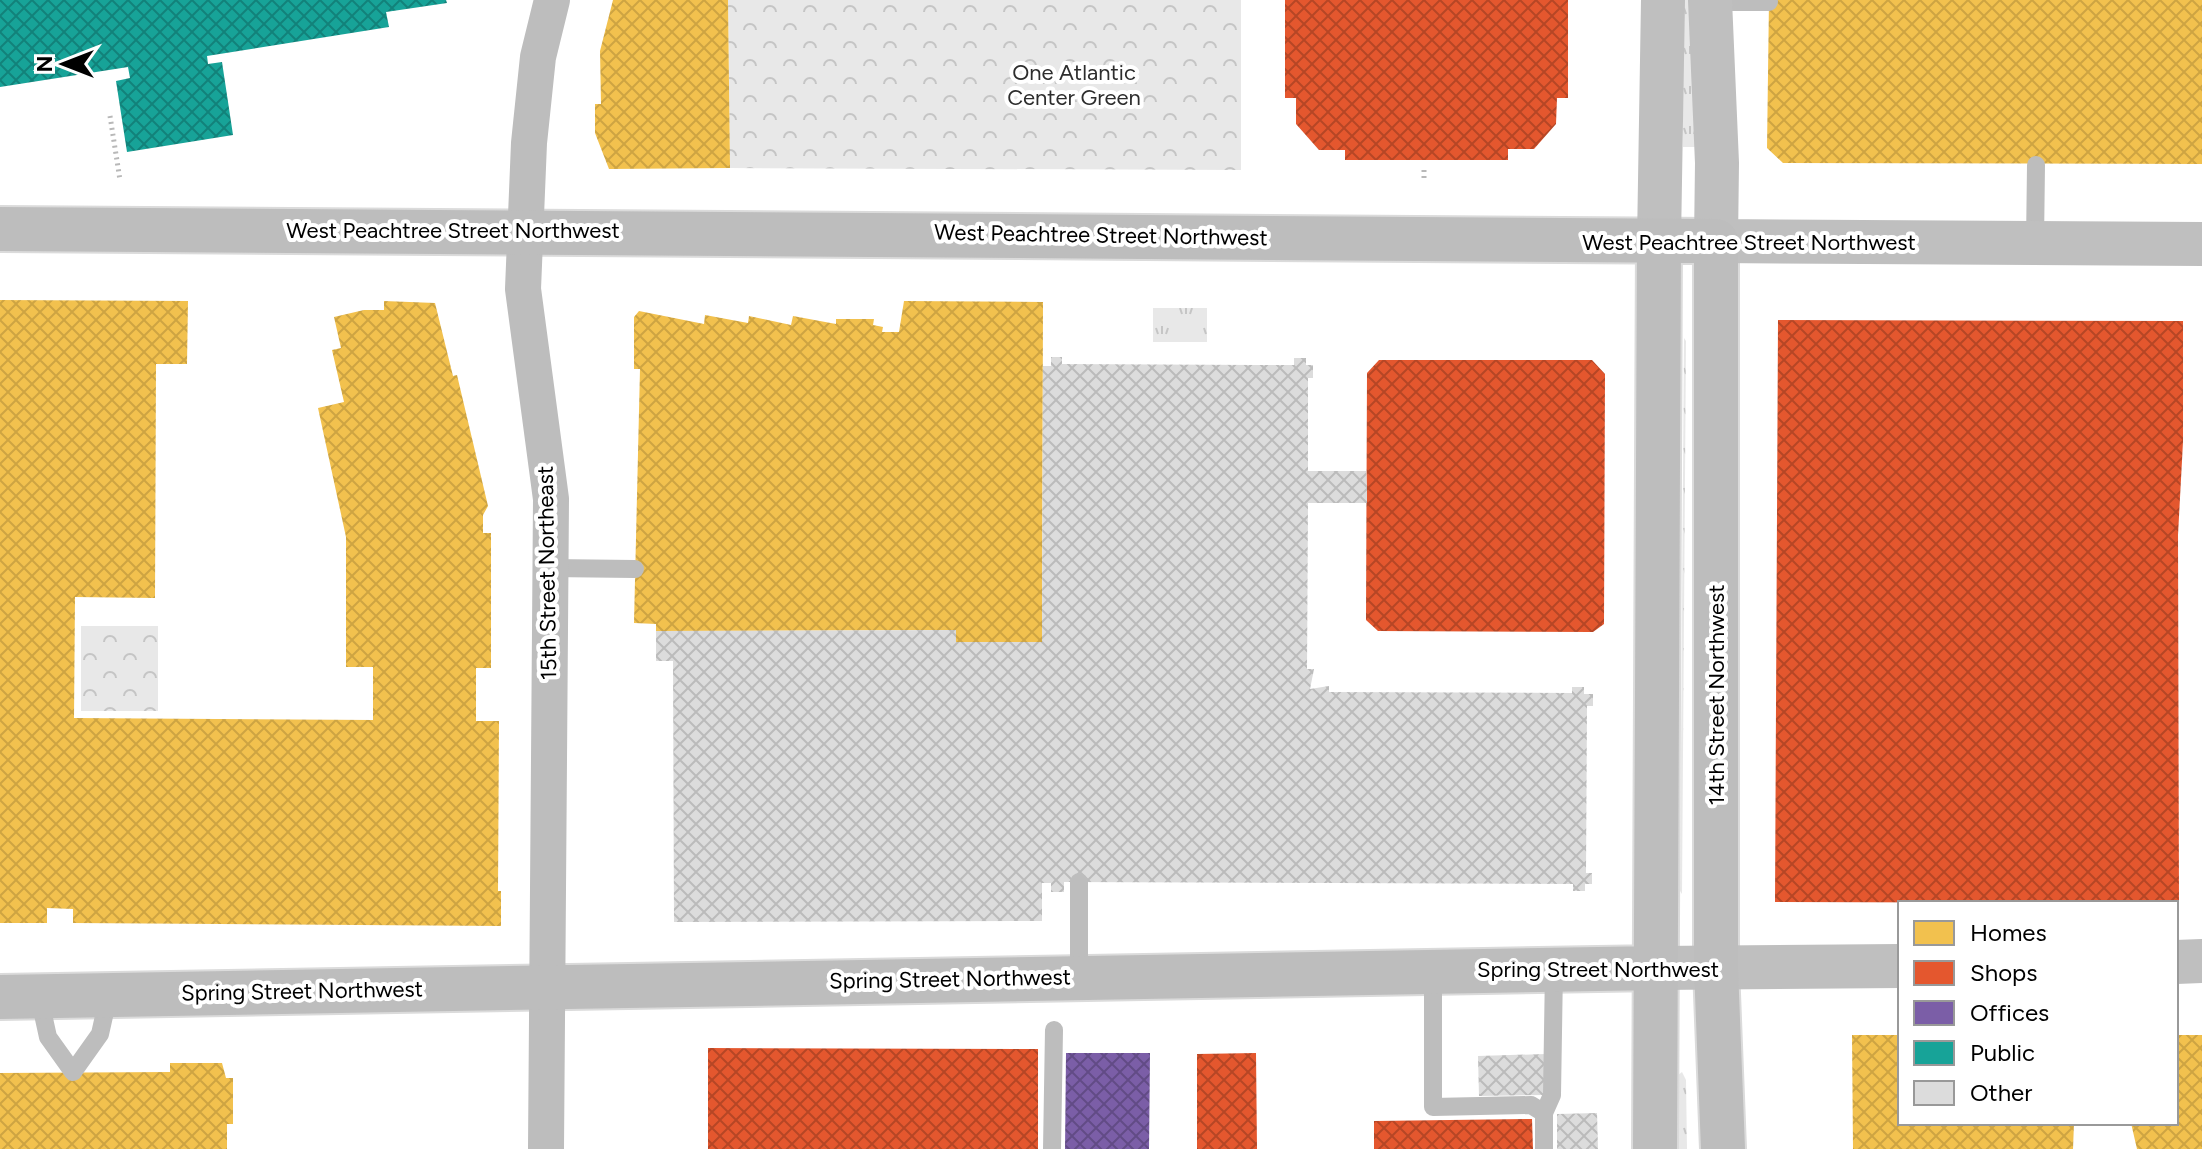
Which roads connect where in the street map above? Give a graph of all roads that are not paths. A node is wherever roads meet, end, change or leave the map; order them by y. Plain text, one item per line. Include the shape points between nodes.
1 (552, 0) edge
2 (1663, 0) edge
3 (1710, 1) edge
4 (1769, 2) dead end
5 (2036, 165) dead end
6 (0, 229) edge
7 (525, 230) junction
8 (1659, 241) junction
9 (1716, 241) junction
10 (2035, 243) junction
11 (2202, 244) edge
12 (550, 568) junction
13 (635, 569) dead end
14 (1079, 882) dead end
15 (2202, 961) edge
16 (2178, 962) edge
17 (1898, 966) edge
18 (1657, 968) junction
19 (1716, 968) junction
20 (1554, 969) junction
21 (1433, 971) junction
22 (1079, 977) junction
23 (546, 987) junction
24 (109, 994) junction
25 (19, 996) edge
26 (1054, 1030) dead end
27 (1544, 1113) junction
28 (546, 1149) edge
29 (1052, 1149) edge
30 (1544, 1149) edge
31 (1655, 1149) edge
32 (1723, 1149) edge

1 - 7 street, 15th Street Northeast via 538,57
2 - 8 main road
3 - 4 lane
3 - 9 main road
5 - 10 lane
6 - 7 main road, West Peachtree Street Northwest
7 - 8 main road, West Peachtree Street Northwest
7 - 12 street, 15th Street Northeast via 527,334 551,499
8 - 9 main road, West Peachtree Street Northwest
8 - 18 main road
9 - 10 main road, West Peachtree Street Northwest
9 - 19 main road, 14th Street Northwest
10 - 11 main road, West Peachtree Street Northwest
12 - 13 lane
12 - 23 street, 15th Street Northeast
14 - 22 lane
15 - 16 main road
17 - 19 main road, Spring Street Northwest
18 - 19 main road, Spring Street Northwest
18 - 20 main road, Spring Street Northwest
18 - 31 main road
19 - 32 main road, 14th Street Northwest
20 - 21 main road, Spring Street Northwest
20 - 27 lane via 1552,1095
21 - 22 main road, Spring Street Northwest
21 - 27 lane via 1433,1107 1531,1105
22 - 23 main road, Spring Street Northwest
23 - 24 main road, Spring Street Northwest
23 - 28 street, 15th Street Northeast
24 - 25 main road, Spring Street Northwest
24 - 25 lane via 100,1034 73,1072
26 - 29 lane
27 - 30 lane

